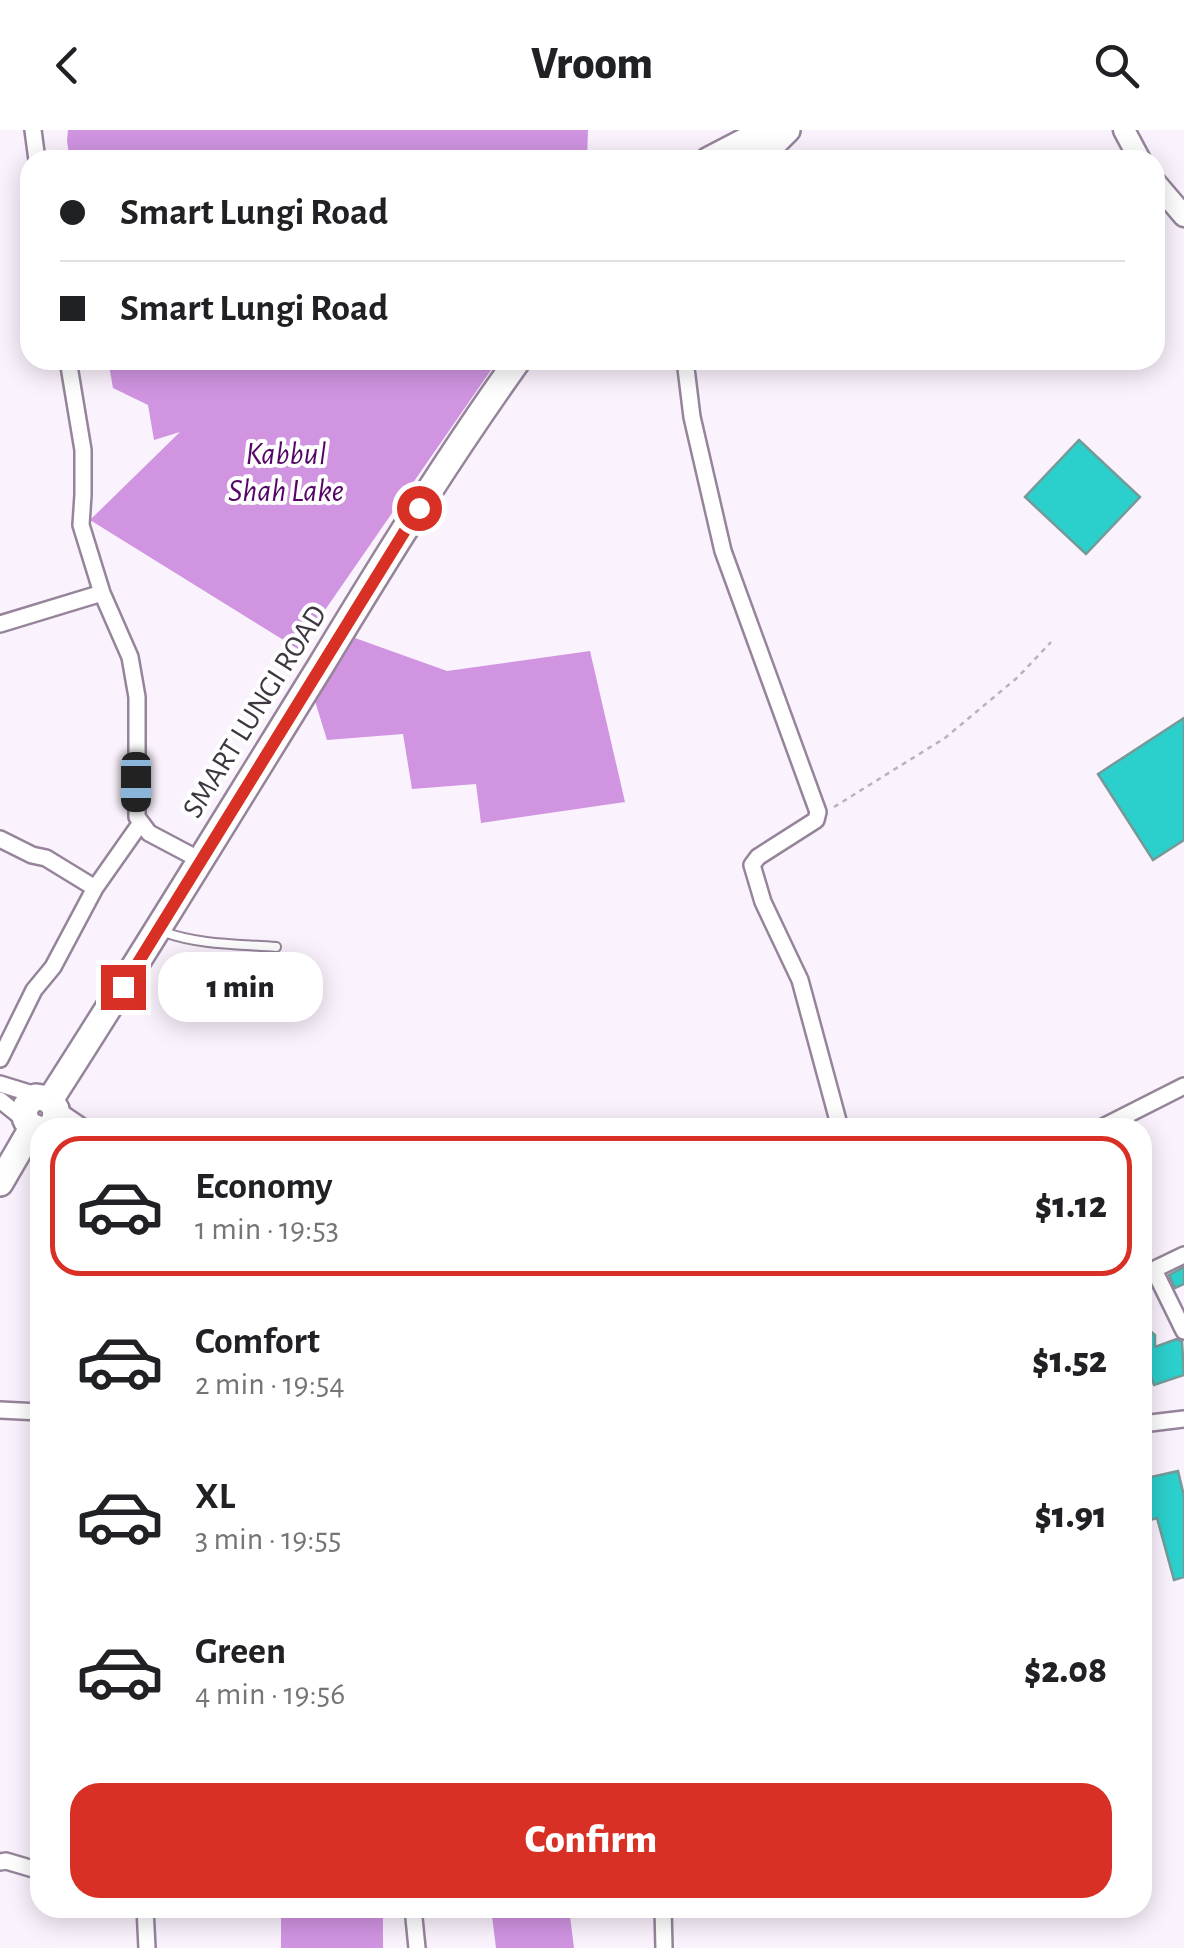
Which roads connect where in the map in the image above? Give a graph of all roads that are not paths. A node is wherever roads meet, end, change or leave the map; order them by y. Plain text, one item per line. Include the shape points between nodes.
1 (766, 130) edge
2 (787, 130) edge
3 (728, 150) edge
4 (766, 150) edge
5 (1165, 194) edge
6 (1184, 216) edge
7 (70, 370) edge
8 (511, 370) edge
9 (686, 370) edge
10 (102, 593) junction
11 (0, 624) edge
12 (140, 824) junction
13 (0, 839) edge
14 (200, 860) junction
15 (95, 888) junction
16 (160, 930) junction
17 (276, 947) dead end
18 (0, 1059) edge
19 (0, 1084) edge
20 (1184, 1086) edge
21 (0, 1100) edge
22 (42, 1116) edge
23 (837, 1118) edge
24 (1122, 1118) edge
25 (30, 1135) edge
26 (0, 1183) edge
27 (1184, 1255) edge
28 (1184, 1332) edge
29 (0, 1410) edge
30 (30, 1412) edge
31 (1184, 1419) edge
32 (1152, 1423) edge
33 (0, 1862) edge
34 (30, 1868) edge
35 (146, 1918) edge
36 (414, 1918) edge
37 (663, 1918) edge
38 (147, 1948) edge
39 (417, 1948) edge
40 (664, 1948) edge

1 - 3 main road
2 - 4 main road
5 - 6 street
7 - 10 street via 83,450 80,524
8 - 14 main road, SMART LUNGI ROAD
9 - 23 street via 723,550 816,805 818,817 752,865 800,980
10 - 11 street
10 - 12 street via 130,657 137,697
12 - 14 street
12 - 15 street
13 - 15 street
14 - 16 main road, SMART LUNGI ROAD
15 - 18 street
16 - 17 lane via 203,942
16 - 22 main road, SMART LUNGI ROAD
19 - 22 street
20 - 24 street
21 - 22 street
25 - 26 main road, SMART LUNGI ROAD
27 - 28 street via 1156,1274
29 - 30 street
31 - 32 street
33 - 34 street
35 - 38 street
36 - 39 street
37 - 40 street

